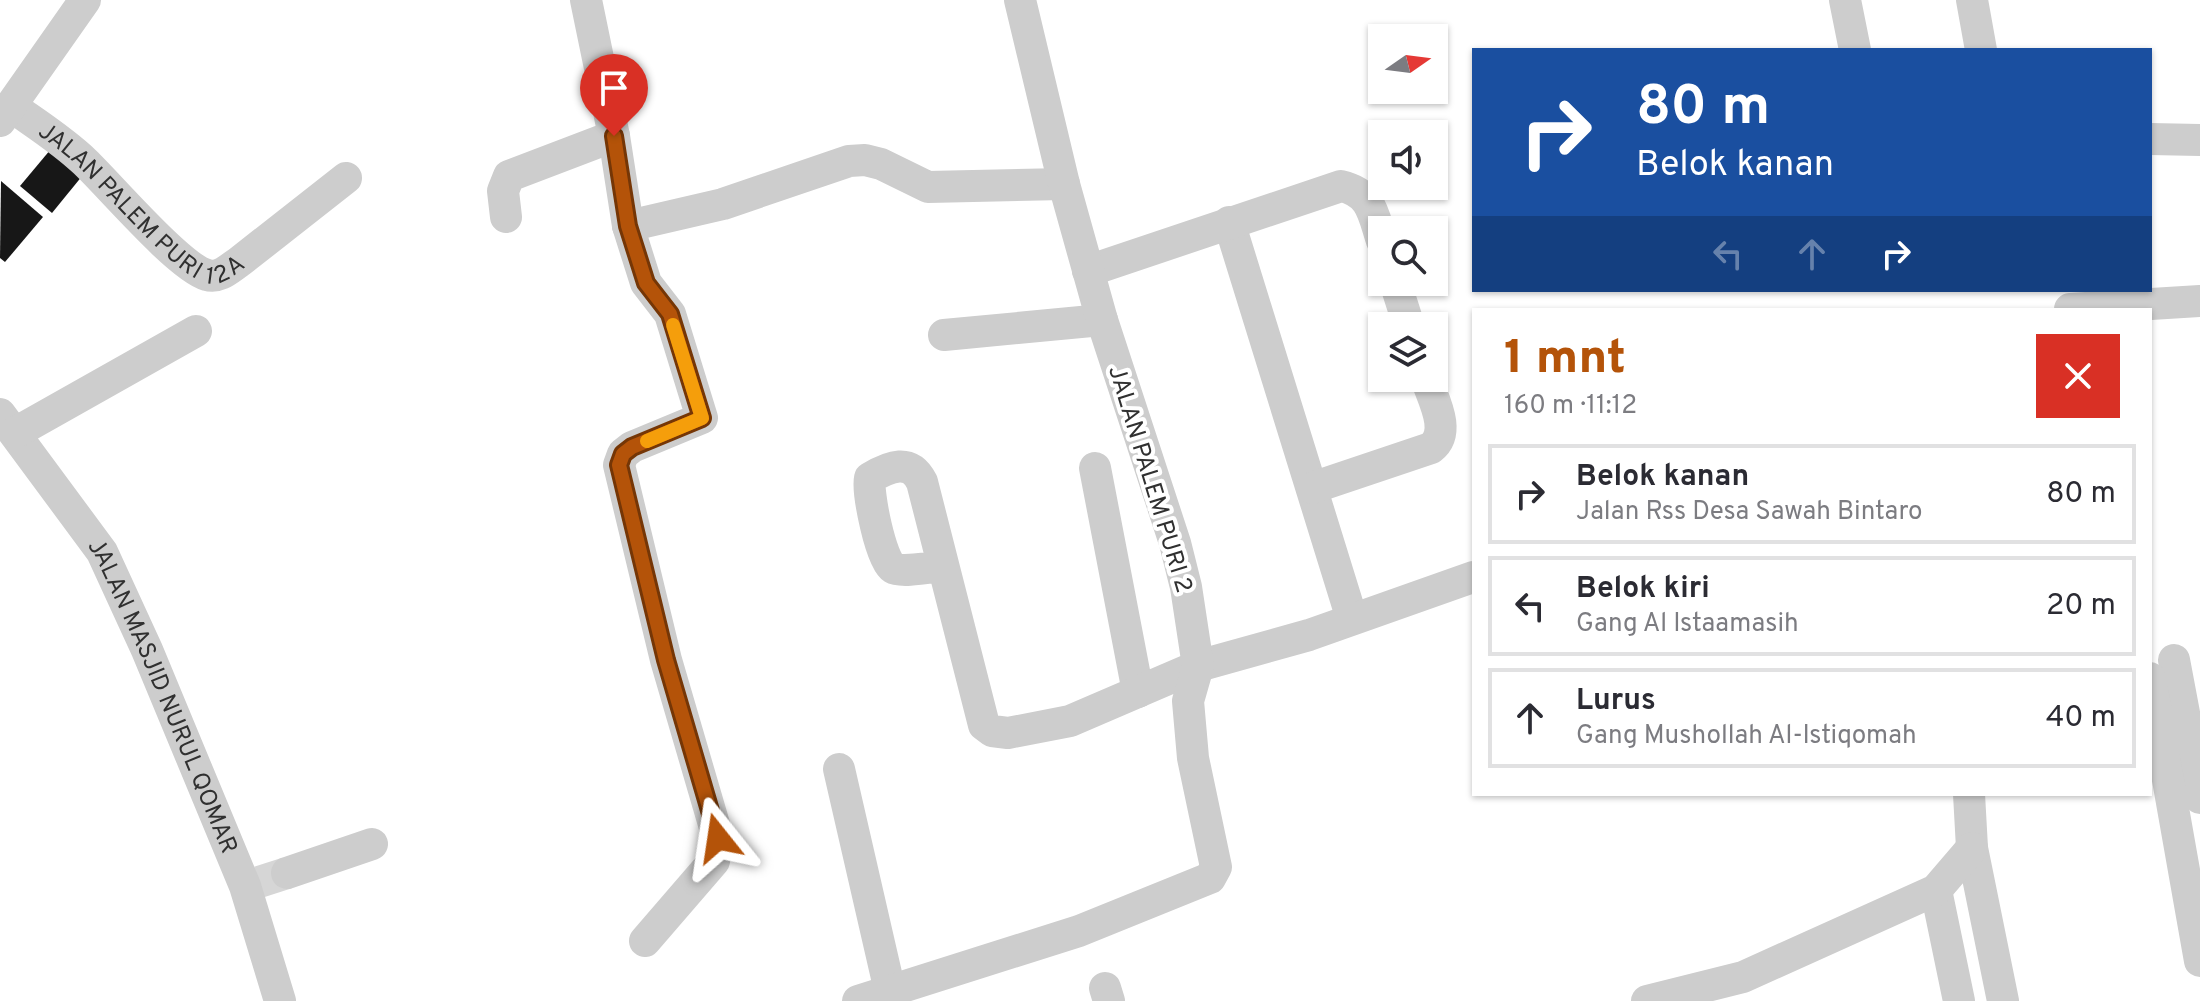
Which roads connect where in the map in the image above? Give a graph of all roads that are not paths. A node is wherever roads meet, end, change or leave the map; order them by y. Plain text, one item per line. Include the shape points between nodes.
1 (85, 0) edge
2 (586, 0) edge
3 (1020, 0) edge
4 (1845, 0) edge
5 (1972, 0) edge
6 (1855, 48) edge
7 (1981, 48) edge
8 (5, 113) edge
9 (614, 136) junction
10 (2152, 139) edge
11 (2200, 140) edge
12 (346, 178) dead end
13 (1064, 184) junction
14 (1374, 216) edge
15 (506, 217) dead end
16 (1229, 222) junction
17 (628, 226) junction
18 (1088, 271) junction
19 (2200, 301) edge
20 (2086, 308) edge
21 (1102, 320) junction
22 (196, 331) dead end
23 (944, 335) dead end
24 (1430, 392) edge
25 (8, 424) edge
26 (1095, 468) dead end
27 (1312, 488) junction
28 (943, 566) dead end
29 (1472, 577) edge
30 (1352, 619) junction
31 (2169, 664) edge
32 (1198, 666) junction
33 (1138, 692) junction
34 (839, 769) dead end
35 (1969, 796) edge
36 (2200, 798) edge
37 (372, 844) dead end
38 (1972, 848) junction
39 (264, 880) junction
40 (1936, 890) junction
41 (645, 941) dead end
42 (2200, 961) edge
43 (1745, 989) edge
44 (890, 991) junction
45 (280, 1001) edge
46 (858, 1001) edge
47 (1647, 1001) edge
48 (1959, 1001) edge
49 (2003, 1001) edge

1 - 8 street
2 - 9 street
3 - 13 street, JALAN PALEM PURI 2
4 - 6 street
5 - 7 street
8 - 12 street, JALAN PALEM PURI 12A via 67,147 176,254 210,277 224,273
9 - 15 street via 509,176 503,191
9 - 17 street
10 - 11 street
13 - 17 street via 928,187 881,164 849,161 723,204
13 - 18 street, JALAN PALEM PURI 2
14 - 16 street via 1356,189 1341,186
16 - 18 street
16 - 27 street
17 - 41 street via 646,283 670,314 702,418 632,447 619,465 666,660 718,838 714,861
18 - 21 street, JALAN PALEM PURI 2
19 - 20 street
21 - 23 street
21 - 32 street, JALAN PALEM PURI 2 via 1175,543
22 - 25 street
24 - 27 street via 1442,428 1431,448
25 - 39 street, JALAN MASJID NURUL QOMAR via 102,552
26 - 33 street
27 - 30 street
28 - 33 street via 984,725 992,731 1008,733 1070,721
29 - 30 street
30 - 32 street
31 - 36 street
31 - 42 street
32 - 33 street
32 - 44 street, JALAN PALEM PURI 2 via 1188,701 1193,758 1216,867 1210,878 1079,931
34 - 44 street
35 - 38 street
37 - 39 street
38 - 40 street
38 - 49 street
39 - 45 street, JALAN MASJID NURUL QOMAR
40 - 43 street
40 - 48 street
43 - 47 street
44 - 46 street, JALAN PALEM PURI 2

